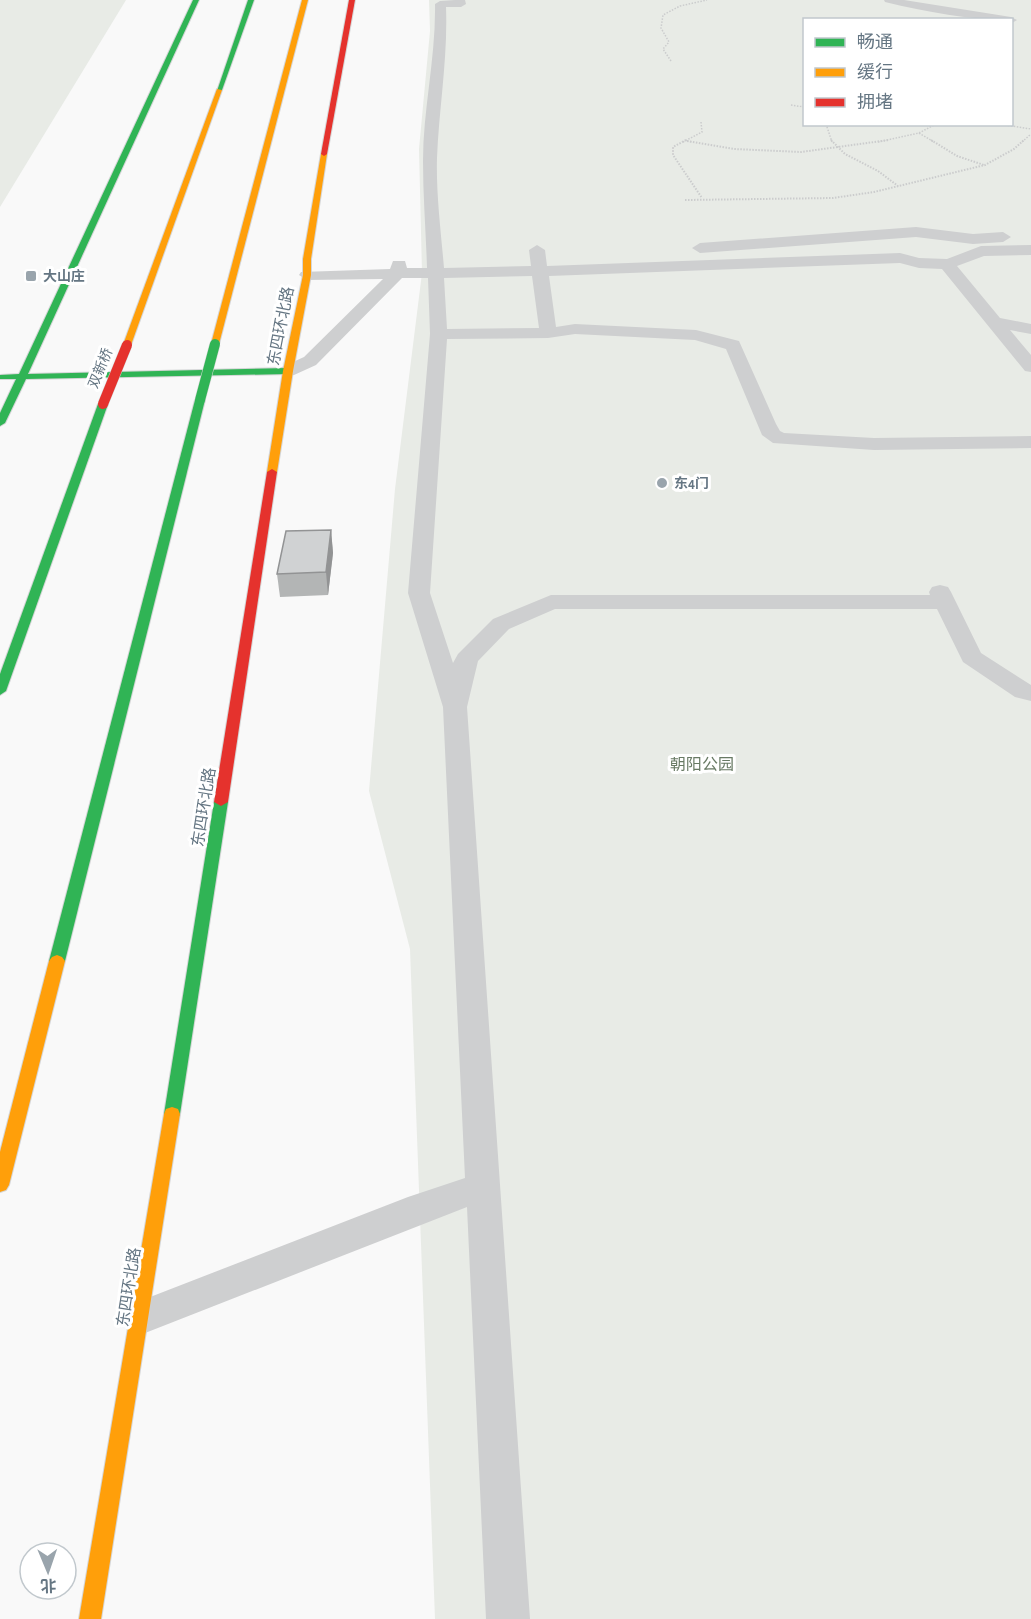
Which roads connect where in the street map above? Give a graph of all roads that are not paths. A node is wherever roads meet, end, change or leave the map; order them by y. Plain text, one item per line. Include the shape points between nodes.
1 (196, 0) edge
2 (251, 0) edge
3 (305, 0) edge
4 (352, 0) edge
5 (460, 0) edge
6 (889, 0) edge
7 (999, 18) edge
8 (895, 233) junction
9 (1031, 237) edge
10 (977, 245) junction
11 (685, 249) dead end
12 (1031, 250) edge
13 (662, 251) dead end
14 (900, 258) junction
15 (538, 259) junction
16 (316, 263) junction
17 (947, 264) junction
18 (434, 265) junction
19 (399, 266) junction
20 (996, 322) junction
21 (1031, 329) edge
22 (548, 333) junction
23 (439, 334) junction
24 (1031, 367) edge
25 (288, 371) junction
26 (0, 375) edge
27 (21, 376) junction
28 (0, 423) edge
29 (1031, 442) edge
30 (0, 691) edge
31 (1031, 693) edge
32 (455, 707) junction
33 (0, 1185) edge
34 (482, 1187) junction
35 (140, 1318) junction
36 (90, 1619) edge
37 (508, 1619) edge

1 - 27 main road
2 - 30 main road, 双新桥, bridge
3 - 33 main road, bridge
4 - 16 main road, 东四环北路
5 - 18 lane via 461,4 440,4 430,148
6 - 7 lane
8 - 10 lane via 941,234
8 - 11 lane
8 - 14 lane via 884,243 886,251
9 - 10 lane
10 - 12 lane
10 - 17 lane via 966,260
13 - 15 lane
14 - 15 lane
14 - 17 lane
15 - 18 lane
15 - 22 lane
16 - 19 lane
16 - 19 lane
16 - 25 main road, 东四环北路
17 - 20 lane
18 - 19 lane
18 - 23 lane
19 - 25 lane via 310,361
20 - 21 lane
20 - 24 lane
22 - 23 lane
22 - 29 lane via 575,330 696,335 733,345 758,409 772,435 780,439 882,445
23 - 32 lane via 419,593
25 - 27 main road
25 - 35 main road, 东四环北路
26 - 27 main road
27 - 28 main road
31 - 32 lane via 971,657 942,597 551,602 501,624 466,659
32 - 34 lane
34 - 35 lane
34 - 37 lane
35 - 36 main road, 东四环北路

